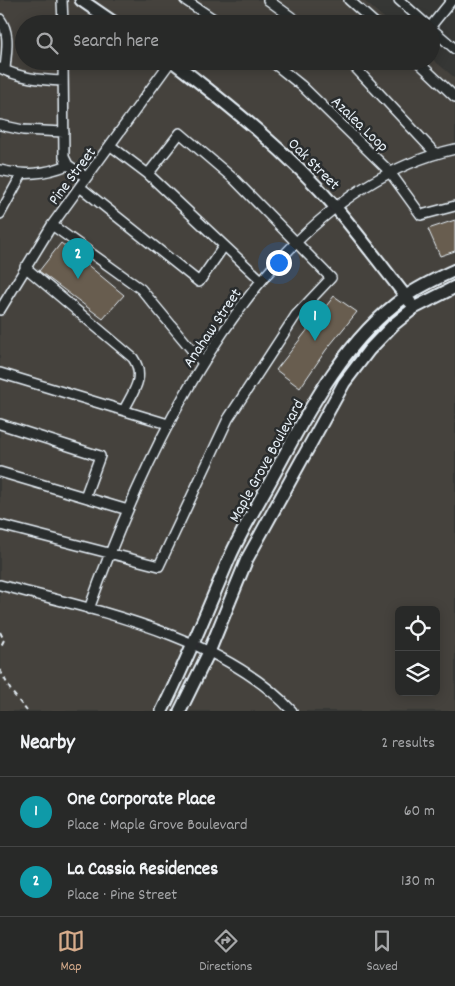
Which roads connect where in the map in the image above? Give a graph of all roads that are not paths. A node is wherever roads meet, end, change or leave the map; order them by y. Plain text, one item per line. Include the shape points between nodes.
1 (62, 0) edge
2 (81, 0) edge
3 (185, 0) edge
4 (268, 0) edge
5 (349, 0) edge
6 (452, 0) edge
7 (402, 1) edge
8 (63, 15) edge
9 (103, 15) edge
10 (208, 15) edge
11 (289, 15) edge
12 (366, 15) edge
13 (417, 15) edge
14 (440, 15) edge
15 (0, 19) edge
16 (440, 35) edge
17 (455, 48) edge
18 (2, 69) edge
19 (63, 70) edge
20 (165, 70) edge
21 (182, 70) edge
22 (282, 70) edge
23 (357, 70) edge
24 (427, 70) edge
25 (63, 81) junction
26 (454, 94) edge
27 (0, 125) edge
28 (64, 132) junction
29 (111, 146) junction
30 (455, 149) edge
31 (436, 154) junction
32 (68, 165) junction
33 (0, 170) edge
34 (389, 171) junction
35 (22, 174) junction
36 (148, 174) junction
37 (86, 177) junction
38 (80, 187) junction
39 (455, 206) edge
40 (336, 208) junction
41 (0, 214) edge
42 (52, 225) junction
43 (297, 242) junction
44 (224, 246) junction
45 (25, 267) junction
46 (455, 270) edge
47 (261, 280) junction
48 (455, 287) edge
49 (405, 296) junction
50 (0, 308) edge
51 (414, 308) junction
52 (202, 362) junction
53 (0, 373) edge
54 (124, 410) junction
55 (0, 424) edge
56 (168, 424) junction
57 (0, 472) edge
58 (85, 497) junction
59 (128, 510) junction
60 (0, 525) edge
61 (109, 553) junction
62 (0, 585) edge
63 (89, 609) junction
64 (194, 645) junction
65 (209, 652) junction
66 (162, 711) edge
67 (180, 711) edge
68 (292, 711) edge

1 - 8 street
2 - 9 street
3 - 10 street
4 - 11 street
5 - 12 street
6 - 14 street
7 - 13 street
15 - 18 street via 8,38
16 - 17 street
18 - 25 street via 41,80
19 - 25 street
20 - 29 street, Pine Street
21 - 40 street, Oak Street via 261,134
22 - 34 street, Azalea Loop
23 - 31 street
24 - 26 street
25 - 28 street
27 - 28 street
28 - 32 street via 64,157
29 - 36 street
29 - 37 street, Pine Street
30 - 31 street, Anahaw Street
31 - 34 street, Anahaw Street
32 - 35 street via 51,172
32 - 37 street
33 - 35 street
34 - 39 street, Azalea Loop via 420,215
34 - 40 street, Anahaw Street
35 - 41 street
36 - 43 street via 180,133 235,180
36 - 44 street
37 - 38 street, Pine Street
38 - 42 street, Pine Street
38 - 44 street via 199,282
40 - 43 street, Anahaw Street
40 - 49 street, Oak Street
42 - 45 street, Pine Street
42 - 52 street via 141,289
43 - 47 street, Anahaw Street
43 - 61 street via 331,278 296,315 228,419 159,566
44 - 47 street
45 - 50 street, Pine Street
45 - 54 street via 133,358 138,366 138,382
46 - 49 street, Maple Grove Boulevard
47 - 52 street, Anahaw Street
48 - 51 street, Maple Grove Boulevard
49 - 51 street, Oak Street
49 - 64 street, Maple Grove Boulevard via 359,341 304,420 230,557
51 - 65 street, Maple Grove Boulevard via 369,350 344,383 247,559
52 - 56 street, Anahaw Street
53 - 54 street
54 - 56 street
55 - 58 street via 100,456
56 - 59 street, Anahaw Street
57 - 58 street
58 - 59 street
59 - 61 street, Anahaw Street
60 - 61 street
61 - 63 street, Anahaw Street
62 - 63 street
63 - 64 street via 138,622
64 - 65 street
64 - 66 street, Maple Grove Boulevard
65 - 67 street, Maple Grove Boulevard
65 - 68 street via 248,675

